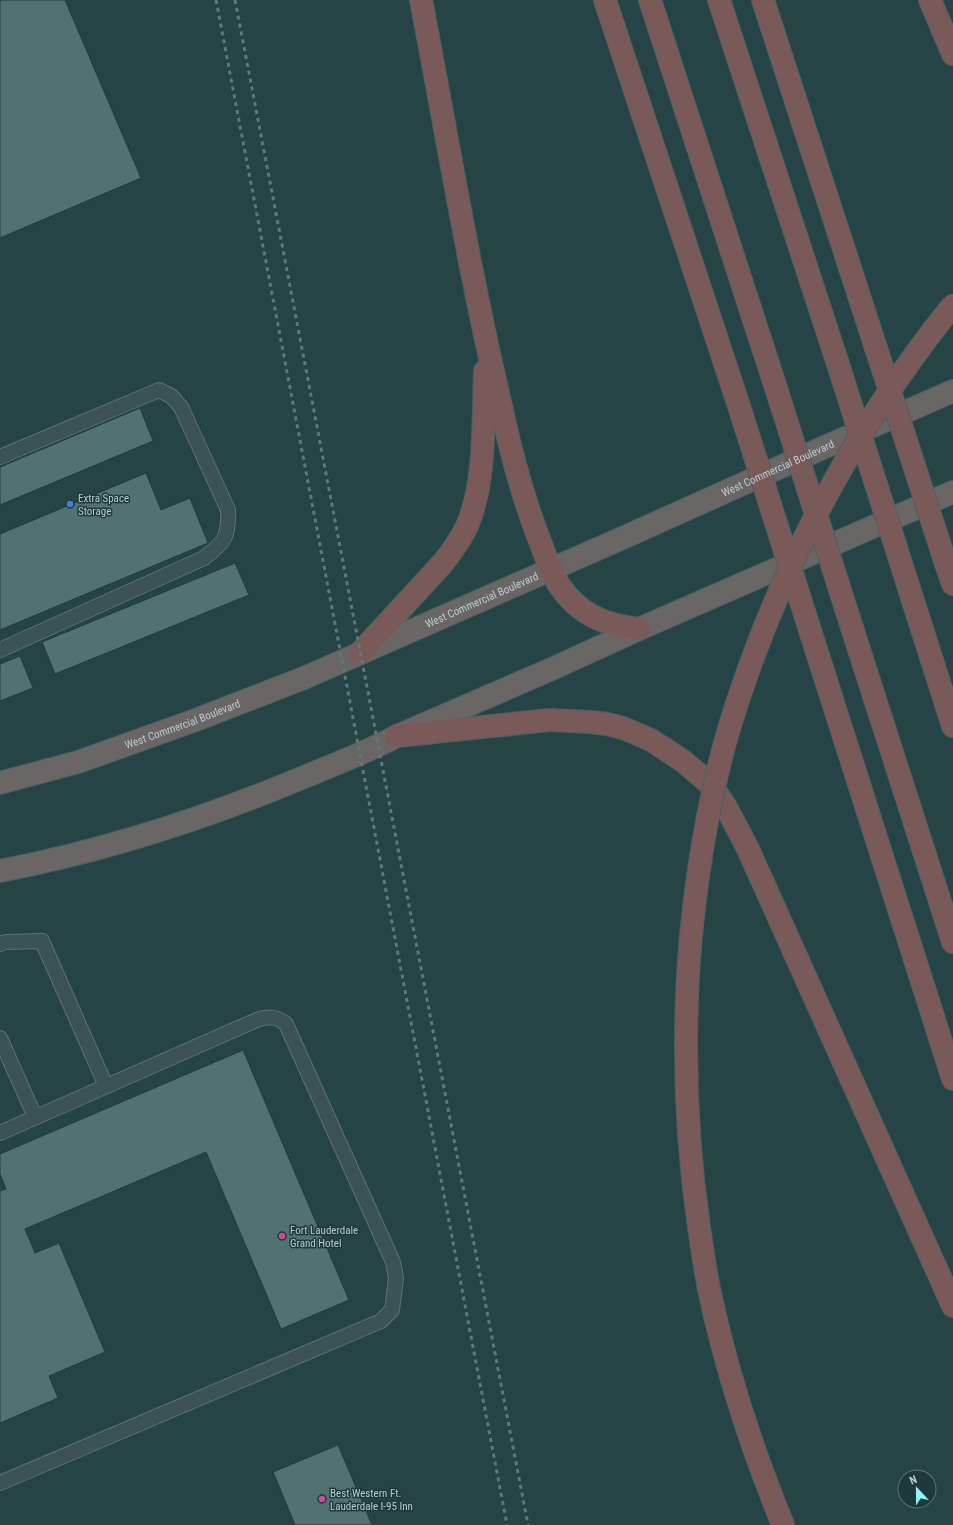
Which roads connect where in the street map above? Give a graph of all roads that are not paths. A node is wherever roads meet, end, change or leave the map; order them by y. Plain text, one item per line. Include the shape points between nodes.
1 (421, 0) edge
2 (605, 0) edge
3 (650, 0) edge
4 (719, 0) edge
5 (763, 0) edge
6 (930, 0) edge
7 (953, 54) edge
8 (953, 305) edge
9 (486, 342) junction
10 (953, 391) edge
11 (0, 457) edge
12 (953, 492) edge
13 (551, 570) junction
14 (953, 584) edge
15 (639, 629) junction
16 (0, 650) edge
17 (360, 653) junction
18 (953, 726) edge
19 (398, 736) junction
20 (0, 783) edge
21 (0, 871) edge
22 (953, 942) edge
23 (0, 944) edge
24 (0, 1038) edge
25 (953, 1079) edge
26 (106, 1086) junction
27 (35, 1117) junction
28 (0, 1133) edge
29 (953, 1306) edge
30 (0, 1483) edge
31 (783, 1525) edge

1 - 9 highway
2 - 25 highway, bridge via 738,403
3 - 22 highway, bridge
4 - 18 highway, bridge
5 - 14 highway, bridge
6 - 7 highway
8 - 31 highway, bridge via 902,372 859,437 812,523 779,593 728,732 700,863 685,1016 687,1106 696,1203 719,1334 756,1457
9 - 13 highway via 531,520
9 - 17 highway via 481,462 468,524 442,564
10 - 13 highway, West Commercial Boulevard
11 - 16 lane via 160,390 171,396 181,407 228,510 229,529 221,545 204,558
12 - 15 highway
13 - 15 highway via 563,590 581,609 609,624
13 - 17 highway, West Commercial Boulevard
15 - 19 highway
17 - 20 highway, West Commercial Boulevard via 304,678 193,721 78,762
19 - 21 highway via 282,786 187,823 99,850
19 - 29 highway via 549,720 607,724 651,740 683,761 711,785 748,849
23 - 26 lane via 42,941
24 - 27 lane
26 - 27 lane
26 - 30 lane via 259,1019 268,1016 278,1018 286,1024 393,1262 396,1278 392,1310 381,1320
27 - 28 lane

